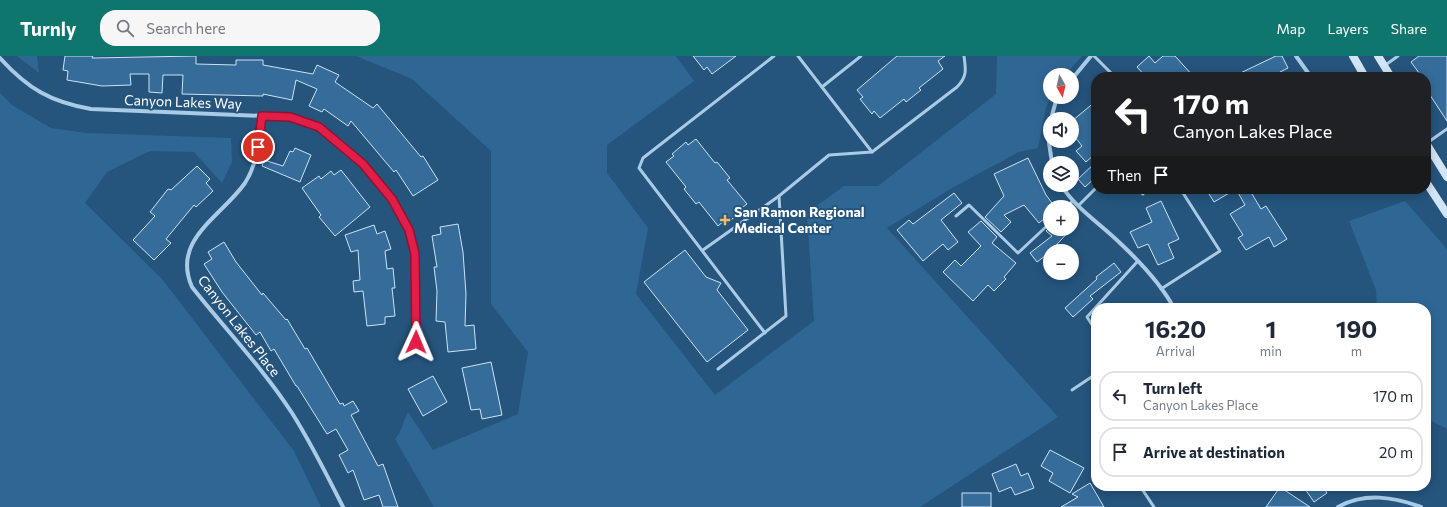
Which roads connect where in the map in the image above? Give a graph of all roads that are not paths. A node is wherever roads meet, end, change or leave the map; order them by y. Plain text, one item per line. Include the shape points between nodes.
1 (774, 56) edge
2 (798, 56) edge
3 (861, 56) edge
4 (964, 56) edge
5 (1090, 56) edge
6 (1094, 56) edge
7 (1296, 56) edge
8 (1353, 56) edge
9 (1378, 56) edge
10 (1398, 56) edge
11 (0, 58) edge
12 (1384, 66) junction
13 (1079, 70) edge
14 (1110, 72) edge
15 (1307, 72) edge
16 (1362, 72) edge
17 (1388, 72) edge
18 (822, 87) junction
19 (262, 116) junction
20 (1447, 129) edge
21 (1431, 140) edge
22 (1431, 151) edge
23 (872, 152) junction
24 (1447, 177) edge
25 (1431, 190) edge
26 (1091, 193) edge
27 (1185, 194) edge
28 (779, 196) junction
29 (1079, 205) edge
30 (1079, 207) edge
31 (1447, 214) edge
32 (956, 216) dead end
33 (1043, 230) edge
34 (703, 250) junction
35 (1137, 262) junction
36 (1161, 290) junction
37 (1100, 303) edge
38 (1170, 303) edge
39 (1091, 313) edge
40 (1091, 323) edge
41 (765, 333) junction
42 (416, 342) dead end
43 (718, 369) dead end
44 (1091, 377) edge
45 (1072, 390) dead end
46 (1143, 491) edge
47 (343, 507) edge
48 (1154, 507) edge
49 (1338, 507) edge
50 (1421, 507) edge

1 - 34 lane via 644,158 640,164 639,168
2 - 18 lane
3 - 18 lane
4 - 23 lane via 964,80
5 - 13 street
6 - 14 lane
7 - 15 street
8 - 16 main road
9 - 12 main road
10 - 12 lane
11 - 19 street, Canyon Lakes Way via 18,77 49,98 71,105 92,109
12 - 17 main road
18 - 23 lane
19 - 42 street, Canyon Lakes Way via 290,117 319,127 363,164 392,199 409,230 415,254
19 - 47 street, Canyon Lakes Place via 256,163 245,183 193,241 187,252 187,277 192,287 268,380 292,414
20 - 21 lane
22 - 24 main road
23 - 28 lane via 829,155
25 - 31 main road
26 - 29 lane
27 - 36 lane via 1220,250
28 - 34 lane
28 - 41 lane via 786,316
30 - 35 street via 1121,244
32 - 33 lane via 969,204 1018,253
34 - 41 lane
35 - 36 street
35 - 37 lane
36 - 38 street
39 - 40 lane via 1087,317
41 - 43 lane
44 - 45 lane
46 - 48 lane
49 - 50 street via 1367,497 1399,499

